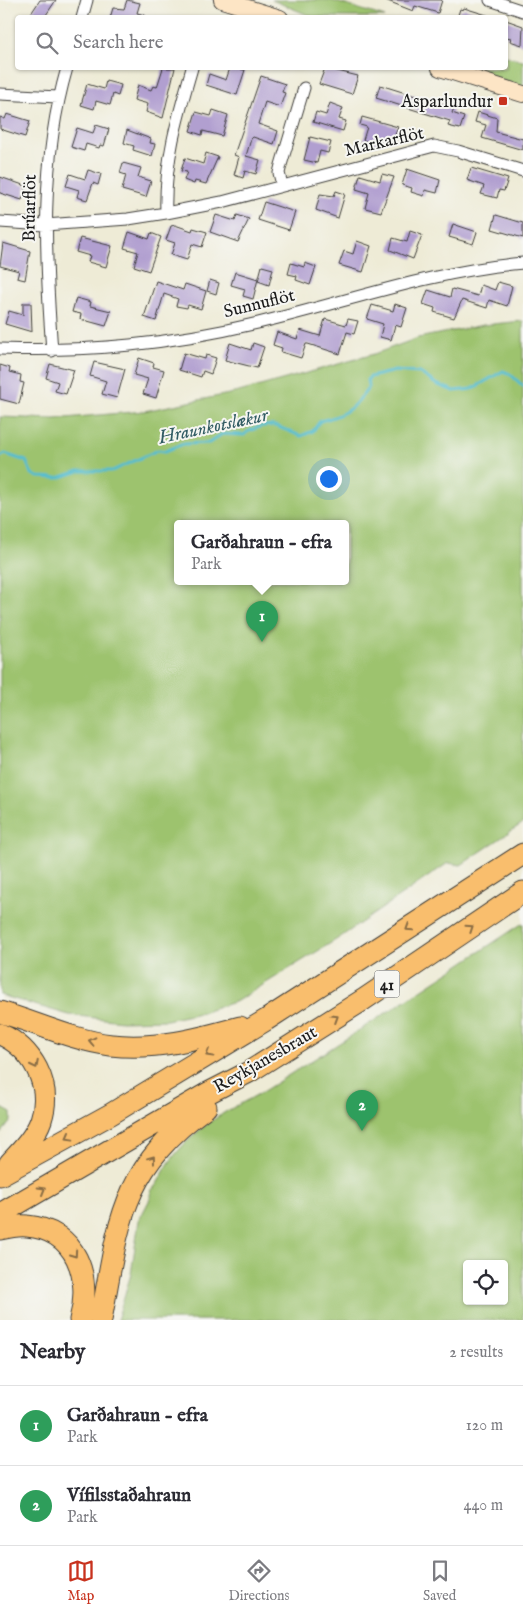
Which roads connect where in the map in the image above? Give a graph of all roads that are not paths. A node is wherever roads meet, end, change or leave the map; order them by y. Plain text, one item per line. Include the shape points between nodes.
1 (87, 0) edge
2 (222, 0) edge
3 (253, 0) edge
4 (490, 0) edge
5 (523, 11) edge
6 (83, 15) edge
7 (270, 15) edge
8 (289, 15) edge
9 (66, 70) edge
10 (191, 70) edge
11 (446, 70) edge
12 (304, 88) dead end
13 (0, 94) edge
14 (523, 94) edge
15 (58, 97) junction
16 (523, 171) edge
17 (282, 185) junction
18 (166, 213) junction
19 (0, 222) edge
20 (45, 225) junction
21 (523, 263) edge
22 (0, 349) edge
23 (52, 351) junction
24 (523, 854) edge
25 (523, 892) edge
26 (0, 1012) edge
27 (266, 1020) junction
28 (0, 1034) edge
29 (249, 1072) junction
30 (0, 1174) edge
31 (0, 1214) edge
32 (0, 1229) edge
33 (80, 1320) edge
34 (100, 1320) edge

1 - 6 street
2 - 7 main road
3 - 8 main road
4 - 5 street
9 - 15 street, Brúarflöt
10 - 18 street via 172,141 165,188
11 - 14 main road
12 - 17 street via 281,165
13 - 15 street
15 - 20 street, Brúarflöt via 48,161
16 - 17 street, Markarflöt via 434,146
17 - 18 street, Markarflöt
18 - 20 street, Markarflöt
19 - 20 street, Markarflöt
20 - 23 street, Brúarflöt
21 - 23 street, Sunnuflöt via 438,275 191,338 104,349
22 - 23 street, Sunnuflöt
24 -> 27 highway, Reykjanesbraut / 41
29 -> 25 highway, Reykjanesbraut / 41
27 -> 26 highway via 182,1043 140,1047 110,1045 66,1035
27 -> 30 highway, Reykjanesbraut / 41 via 111,1114
28 -> 30 highway via 12,1039 30,1056 44,1094 41,1120
31 -> 29 highway, Reykjanesbraut / 41
34 -> 29 highway via 119,1221 134,1184 168,1139
32 -> 33 highway via 26,1225 40,1228 65,1243 80,1262 84,1280 85,1297

